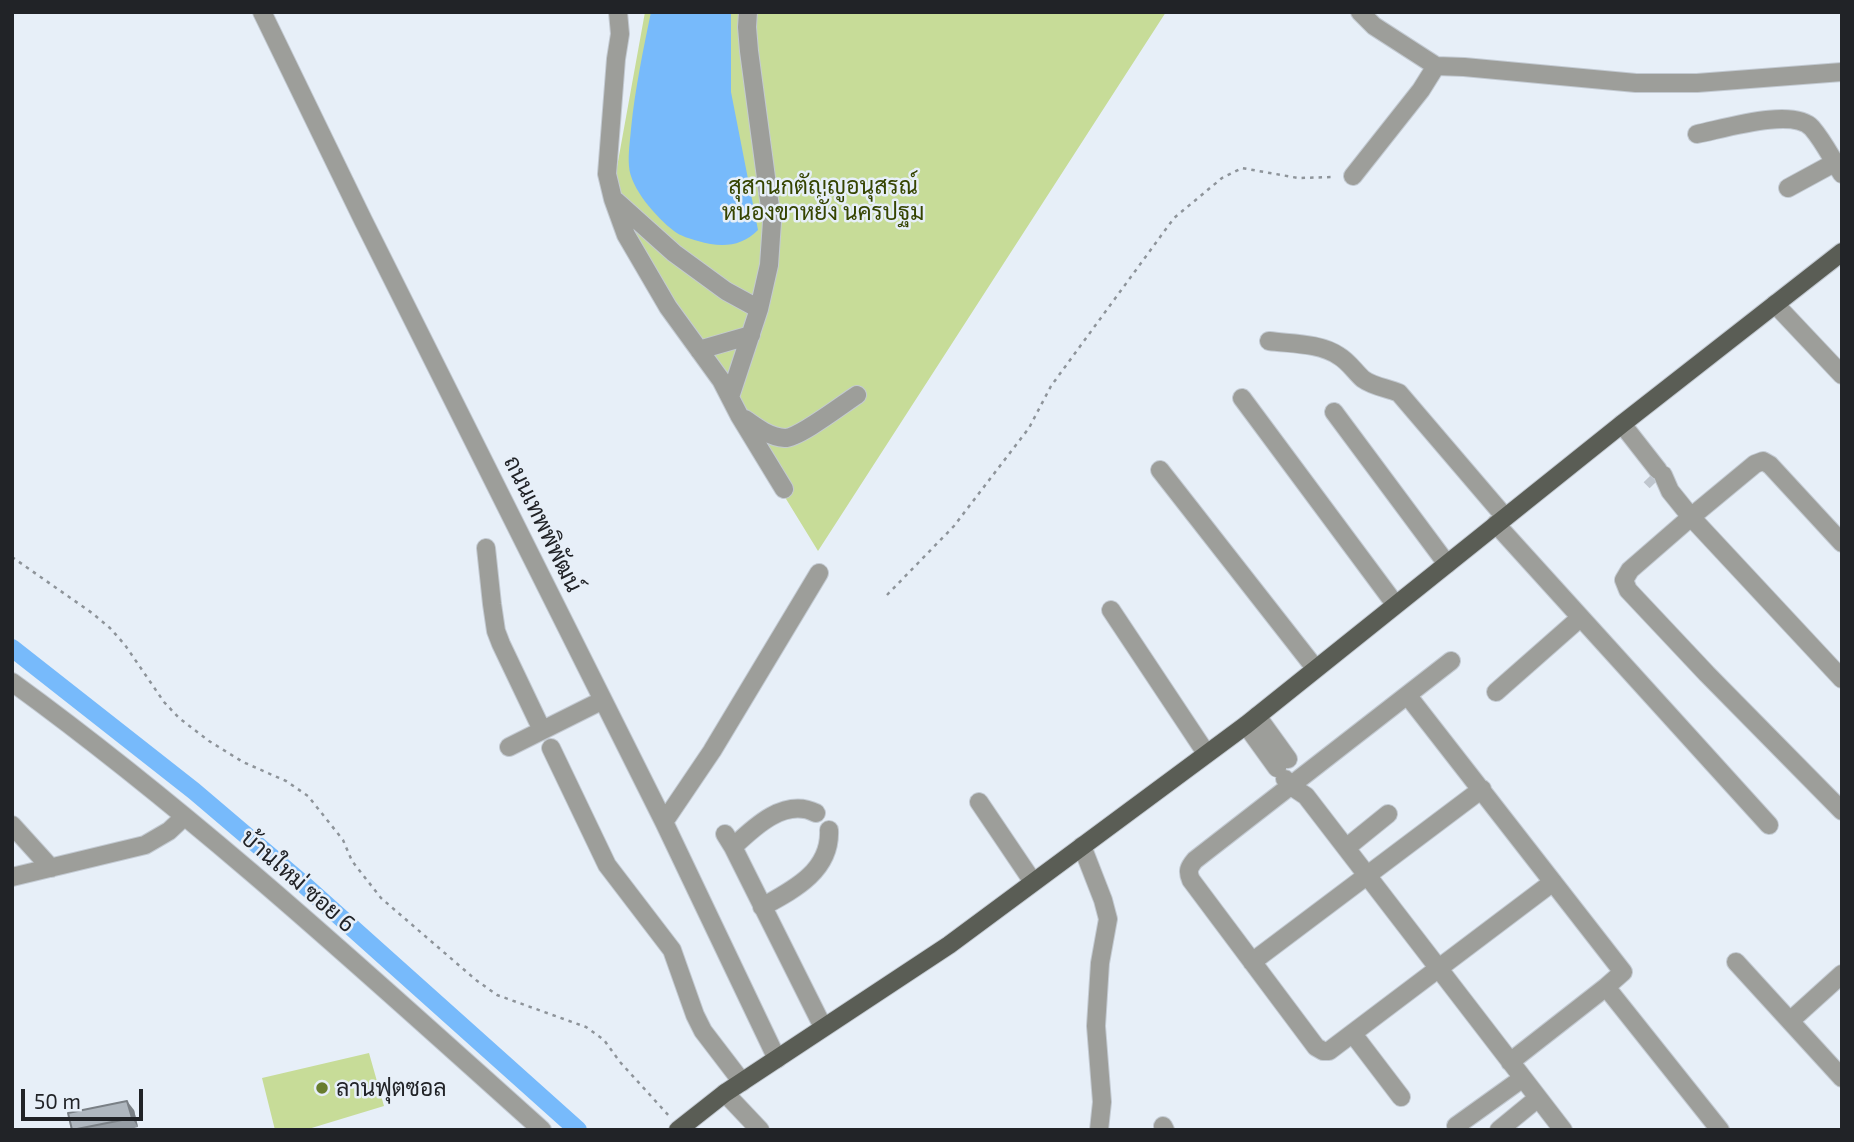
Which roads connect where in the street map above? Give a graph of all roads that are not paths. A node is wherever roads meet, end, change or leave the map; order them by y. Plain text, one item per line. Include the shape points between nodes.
1 (262, 12) edge
2 (618, 12) edge
3 (748, 12) edge
4 (1360, 12) edge
5 (1436, 66) junction
6 (1842, 72) edge
7 (1697, 134) dead end
8 (1838, 168) edge
9 (1353, 176) road end
10 (1788, 188) dead end
11 (613, 199) junction
12 (1842, 252) edge
13 (1775, 304) junction
14 (760, 309) junction
15 (751, 335) junction
16 (1269, 341) dead end
17 (699, 351) junction
18 (1842, 375) edge
19 (857, 395) dead end
20 (730, 397) junction
21 (1242, 398) dead end
22 (1334, 412) dead end
23 (739, 415) junction
24 (1617, 428) junction
25 (1160, 470) dead end
26 (784, 489) dead end
27 (1690, 517) junction
28 (1501, 520) junction
29 (1842, 543) edge
30 (486, 548) dead end
31 (1447, 564) junction
32 (819, 573) dead end
33 (1395, 604) junction
34 (1111, 610) dead end
35 (1580, 618) junction
36 (1451, 662) dead end
37 (1315, 668) junction
38 (1842, 679) edge
39 (12, 682) edge
40 (1496, 692) dead end
41 (1408, 696) junction
42 (603, 699) junction
43 (1251, 720) junction
44 (542, 730) junction
45 (509, 747) dead end
46 (551, 748) dead end
47 (1206, 753) junction
48 (1289, 773) junction
49 (1482, 789) junction
50 (979, 802) dead end
51 (1842, 811) edge
52 (816, 813) dead end
53 (1388, 814) dead end
54 (184, 817) junction
55 (664, 822) junction
56 (12, 825) edge
57 (1769, 825) dead end
58 (829, 831) dead end
59 (1082, 846) junction
60 (1346, 848) junction
61 (51, 868) junction
62 (1368, 876) junction
63 (12, 877) edge
64 (1033, 882) junction
65 (1553, 882) junction
66 (762, 907) junction
67 (1252, 962) junction
68 (1736, 962) dead end
69 (1438, 969) junction
70 (1842, 974) edge
71 (1606, 987) junction
72 (1790, 1021) junction
73 (823, 1027) junction
74 (1353, 1034) junction
75 (777, 1059) junction
76 (1510, 1062) junction
77 (1842, 1077) edge
78 (1523, 1078) junction
79 (742, 1082) junction
80 (725, 1093) junction
81 (1401, 1097) dead end
82 (1538, 1098) junction
83 (1457, 1126) dead end
84 (679, 1129) edge
85 (542, 1130) edge
86 (760, 1130) edge
87 (1099, 1130) edge
88 (1499, 1130) edge
89 (1563, 1130) edge
90 (1720, 1130) edge

1 - 42 street, ถนนเทพพิพัฒน์
2 - 11 street via 607,174
3 - 14 street via 772,222
4 - 5 street
5 - 6 street via 1636,83
5 - 9 street
7 - 8 street via 1776,118 1803,121
8 - 10 street
11 - 14 street via 674,253
11 - 17 street via 626,235
12 - 13 main road
13 - 18 street
13 - 24 main road
14 - 15 street
15 - 17 street
15 - 20 street
16 - 28 street via 1319,347 1340,356 1376,386 1399,393
17 - 20 street
19 - 23 street via 786,438 764,432
20 - 23 street
21 - 33 street
22 - 31 street
23 - 26 street
24 - 27 street
24 - 28 main road
25 - 37 street
27 - 29 street via 1763,461
27 - 38 street
27 - 51 street via 1630,570 1624,580 1628,590
28 - 31 main road
28 - 35 street
30 - 44 street via 496,631
31 - 33 main road
32 - 55 street
33 - 37 main road
34 - 47 street
35 - 40 street
35 - 57 street
36 - 41 street
37 - 43 main road
39 - 54 street, บ้านใหม่ ซอย 6
41 - 48 street
41 - 49 street
42 - 44 street
42 - 55 street, ถนนเทพพิพัฒน์
43 - 47 main road
43 - 48 street
44 - 45 street
46 - 79 street via 607,865 672,950 702,1031
47 - 59 main road
48 - 60 street
48 - 67 street via 1189,866 1191,880
49 - 62 street
49 - 65 street
50 - 64 street
52 - 66 street via 809,809 777,813 729,840
53 - 60 street
54 - 61 street via 145,845
54 - 85 street, บ้านใหม่ ซอย 6
55 - 75 street, ถนนเทพพิพัฒน์
56 - 61 street
58 - 66 street via 822,862 793,890
59 - 64 main road
59 - 87 street via 1108,919 1096,1026 1102,1102
60 - 62 street
61 - 63 street
62 - 67 street
62 - 69 street
64 - 73 main road via 949,945
65 - 69 street
65 - 71 street via 1623,972
66 - 73 street
67 - 74 street via 1317,1047 1329,1051
68 - 72 street
69 - 74 street
69 - 76 street
70 - 72 street
71 - 76 street
71 - 90 street
72 - 77 street
73 - 75 main road
74 - 81 street
75 - 79 main road
76 - 78 street
78 - 82 street
78 - 83 street
79 - 80 main road
80 - 84 main road
80 - 86 street
82 - 88 street
82 - 89 street

